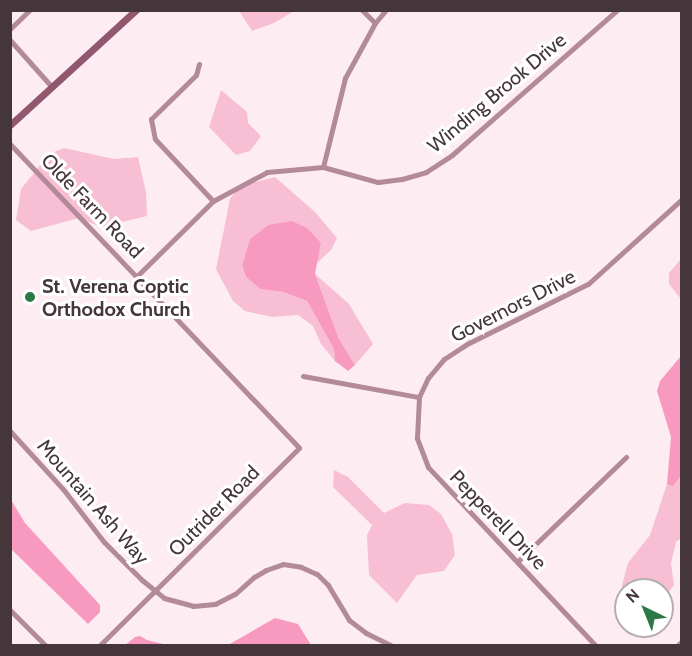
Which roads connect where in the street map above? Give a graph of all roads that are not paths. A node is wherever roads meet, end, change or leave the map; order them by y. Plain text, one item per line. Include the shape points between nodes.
1 (30, 10) edge
2 (136, 10) edge
3 (362, 10) edge
4 (386, 10) edge
5 (617, 10) edge
6 (375, 23) junction
7 (10, 28) edge
8 (10, 40) edge
9 (199, 64) dead end
10 (52, 87) junction
11 (10, 125) edge
12 (10, 144) edge
13 (323, 168) junction
14 (681, 199) edge
15 (213, 201) junction
16 (138, 275) junction
17 (303, 376) dead end
18 (419, 397) junction
19 (10, 431) edge
20 (299, 448) joint
21 (626, 457) dead end
22 (518, 561) junction
23 (154, 591) junction
24 (10, 610) edge
25 (681, 641) edge
26 (46, 645) edge
27 (99, 645) edge
28 (393, 645) edge
29 (596, 645) edge
30 (677, 645) edge

1 - 7 street
2 - 10 street
3 - 6 street
4 - 6 street
5 - 13 street, Winding Brook Drive via 452,155 426,172 378,182
6 - 13 street via 345,78
8 - 10 street
9 - 15 street via 196,75 152,119 155,139
10 - 11 street
12 - 16 street, Olde Farm Road
13 - 15 street, Winding Brook Drive via 267,172
14 - 18 street, Governors Drive via 588,285 444,359
15 - 16 street, Winding Brook Drive
16 - 20 street, Olde Farm Road
17 - 18 street
18 - 22 street, Pepperell Drive via 417,438 428,467
19 - 23 street, Mountain Ash Way via 104,542
20 - 23 street, Outrider Road
21 - 22 street
22 - 29 street, Pepperell Drive
23 - 27 street, Outrider Road
23 - 28 street, Mountain Ash Way via 193,606 215,604 236,594 266,570 283,564 301,567 317,573 328,585 349,620
24 - 26 street
25 - 30 street

